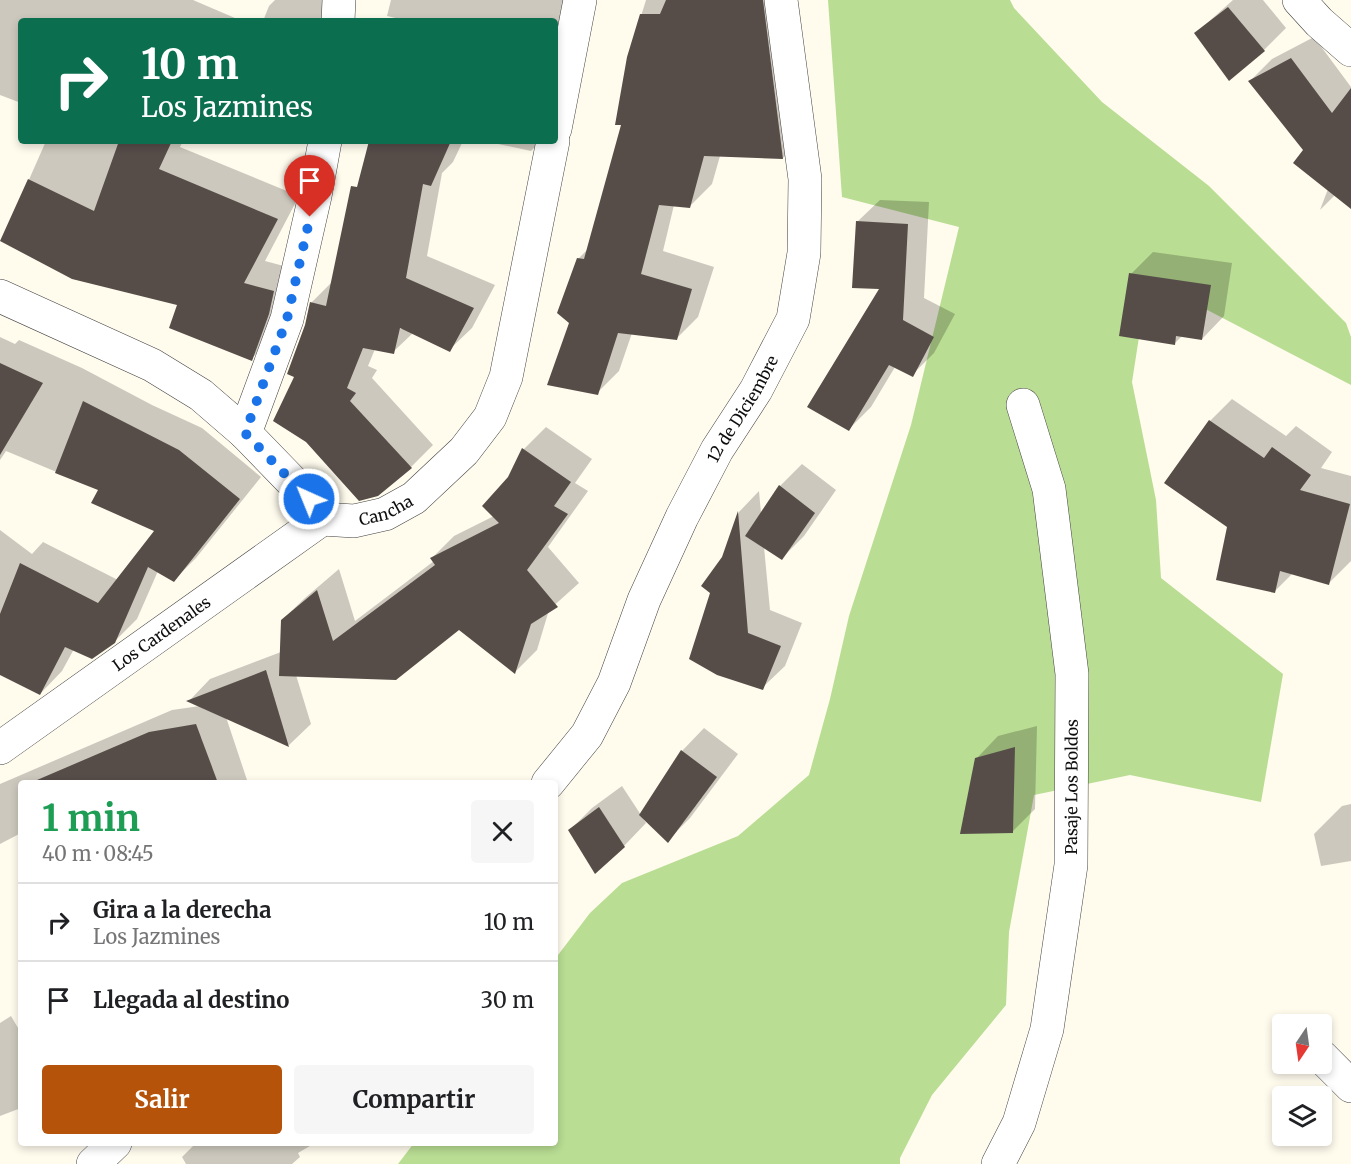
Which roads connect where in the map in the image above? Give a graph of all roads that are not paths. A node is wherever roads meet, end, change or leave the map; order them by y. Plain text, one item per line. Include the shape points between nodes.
1 (339, 0) edge
2 (580, 0) edge
3 (781, 0) edge
4 (1299, 0) edge
5 (338, 18) edge
6 (1351, 50) edge
7 (558, 114) edge
8 (324, 144) edge
9 (552, 144) edge
10 (0, 296) edge
11 (1023, 405) dead end
12 (245, 433) junction
13 (322, 519) junction
14 (0, 748) edge
15 (550, 780) edge
16 (1332, 1068) edge
17 (1351, 1086) edge
18 (112, 1146) edge
19 (93, 1164) edge
20 (998, 1164) edge

1 - 5 street
2 - 7 street
3 - 15 street, 12 de Diciembre via 805,179 804,253 793,319 682,516 644,600 614,683 587,735
4 - 6 street
8 - 12 street via 287,319
9 - 13 street, Cancha via 506,377 490,417 464,451 414,498 385,514 354,521
10 - 12 street via 152,365 201,395
11 - 20 street, Pasaje Los Boldos via 1049,489 1072,674 1071,865 1047,1029 1019,1123
12 - 13 street via 309,499
13 - 14 street, Los Cardenales
16 - 17 street
18 - 19 street

